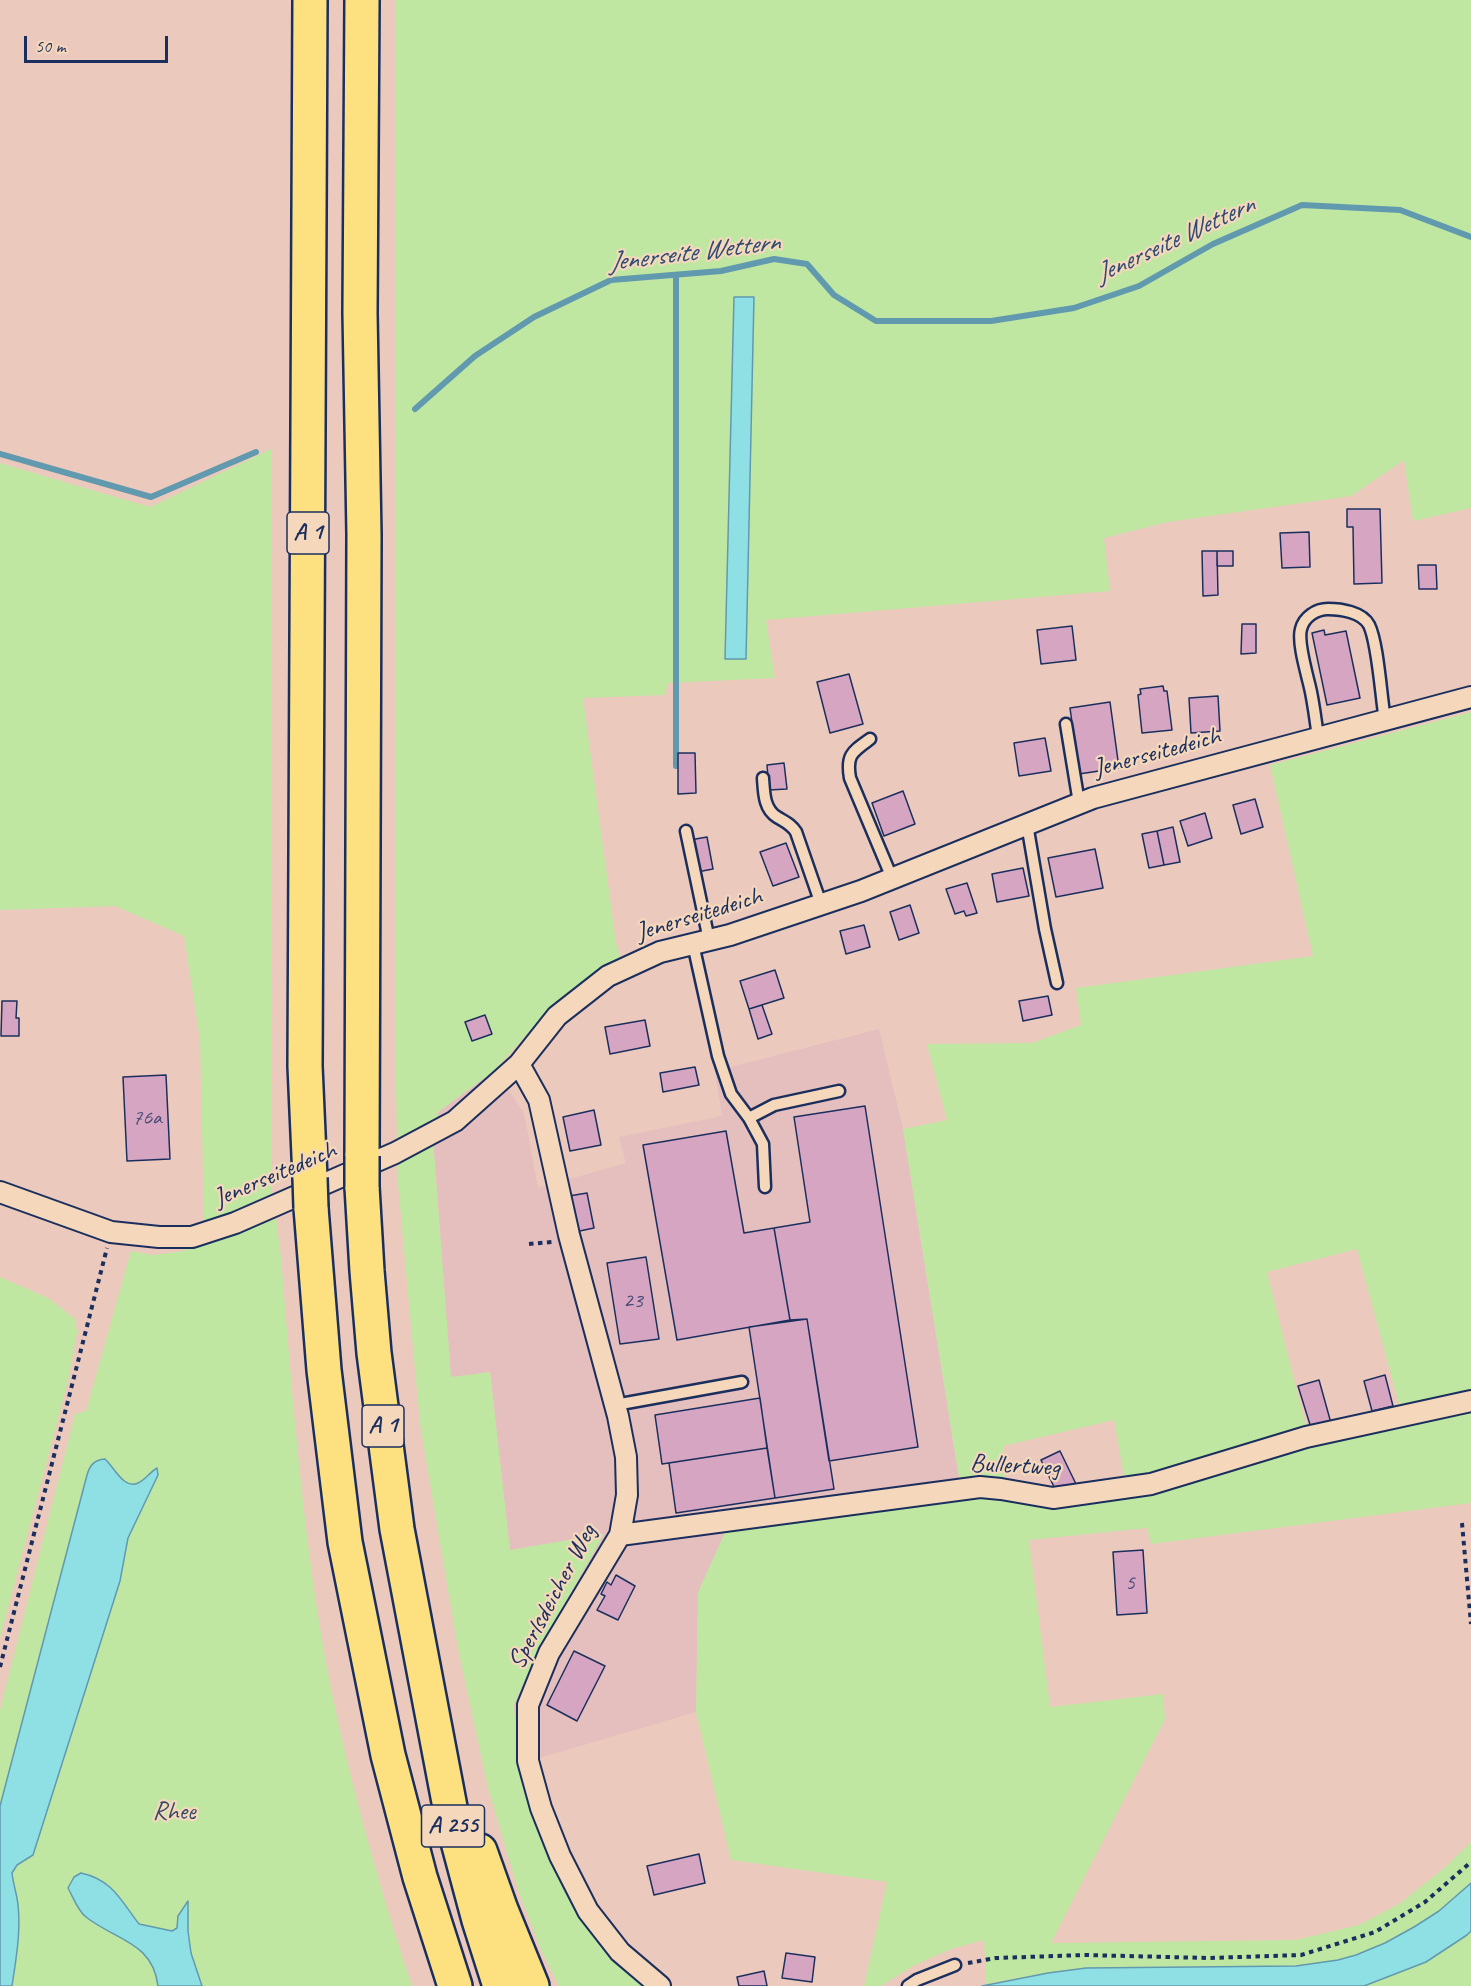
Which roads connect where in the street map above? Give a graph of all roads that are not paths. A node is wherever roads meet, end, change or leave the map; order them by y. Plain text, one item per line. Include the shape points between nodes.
1 (310, 0) edge
2 (362, 0) edge
3 (1471, 697) edge
4 (1385, 720) junction
5 (1066, 724) dead end
6 (1318, 738) junction
7 (870, 739) dead end
8 (763, 778) dead end
9 (1079, 803) junction
10 (1027, 824) junction
11 (686, 831) dead end
12 (892, 878) junction
13 (821, 904) junction
14 (701, 942) junction
15 (1058, 983) dead end
16 (519, 1064) junction
17 (838, 1091) dead end
18 (749, 1118) junction
19 (765, 1187) dead end
20 (0, 1192) edge
21 (742, 1382) dead end
22 (1471, 1401) edge
23 (615, 1405) junction
24 (620, 1535) junction
25 (422, 1661) junction
26 (955, 1965) road end
27 (455, 1986) edge
28 (500, 1986) edge
29 (532, 1986) edge
30 (660, 1986) edge
31 (908, 1986) edge

1 - 27 highway, A 1 via 305,1054 310,1193 324,1370 345,1542 388,1755 420,1877
2 - 25 highway, A 1 via 362,1172 380,1407 397,1529
3 - 4 street, Jenerseitedeich
4 - 6 street, Jenerseitedeich
4 - 6 lane via 1368,623 1354,613 1322,609 1308,616 1300,630
5 - 9 lane
6 - 9 street, Jenerseitedeich
7 - 12 lane via 848,759 850,778
8 - 13 lane via 765,802 776,817 796,832
9 - 10 street, Jenerseitedeich
10 - 12 street, Jenerseitedeich
10 - 15 lane
11 - 14 lane
12 - 13 street, Jenerseitedeich
13 - 14 street, Jenerseitedeich
14 - 16 street, Jenerseitedeich via 660,952 608,976 557,1016
14 - 18 lane via 718,1056 731,1094
16 - 20 street, Jenerseitedeich via 455,1121 395,1153 235,1223 192,1237 111,1232
16 - 23 street, Sperlsdeicher Weg via 539,1100 569,1235
17 - 18 lane via 774,1105
18 - 19 lane via 763,1144
21 - 23 lane
22 - 24 street, Bullertweg via 1306,1437 1151,1484 1053,1498 980,1487
23 - 24 street, Sperlsdeicher Weg via 626,1457 627,1495
24 - 30 street, Sperlsdeicher Weg via 549,1653 528,1705 528,1761 541,1808 588,1911 620,1952
25 - 28 highway, A 255 via 453,1823
25 - 29 highway, A 1 via 470,1821
26 - 31 lane

